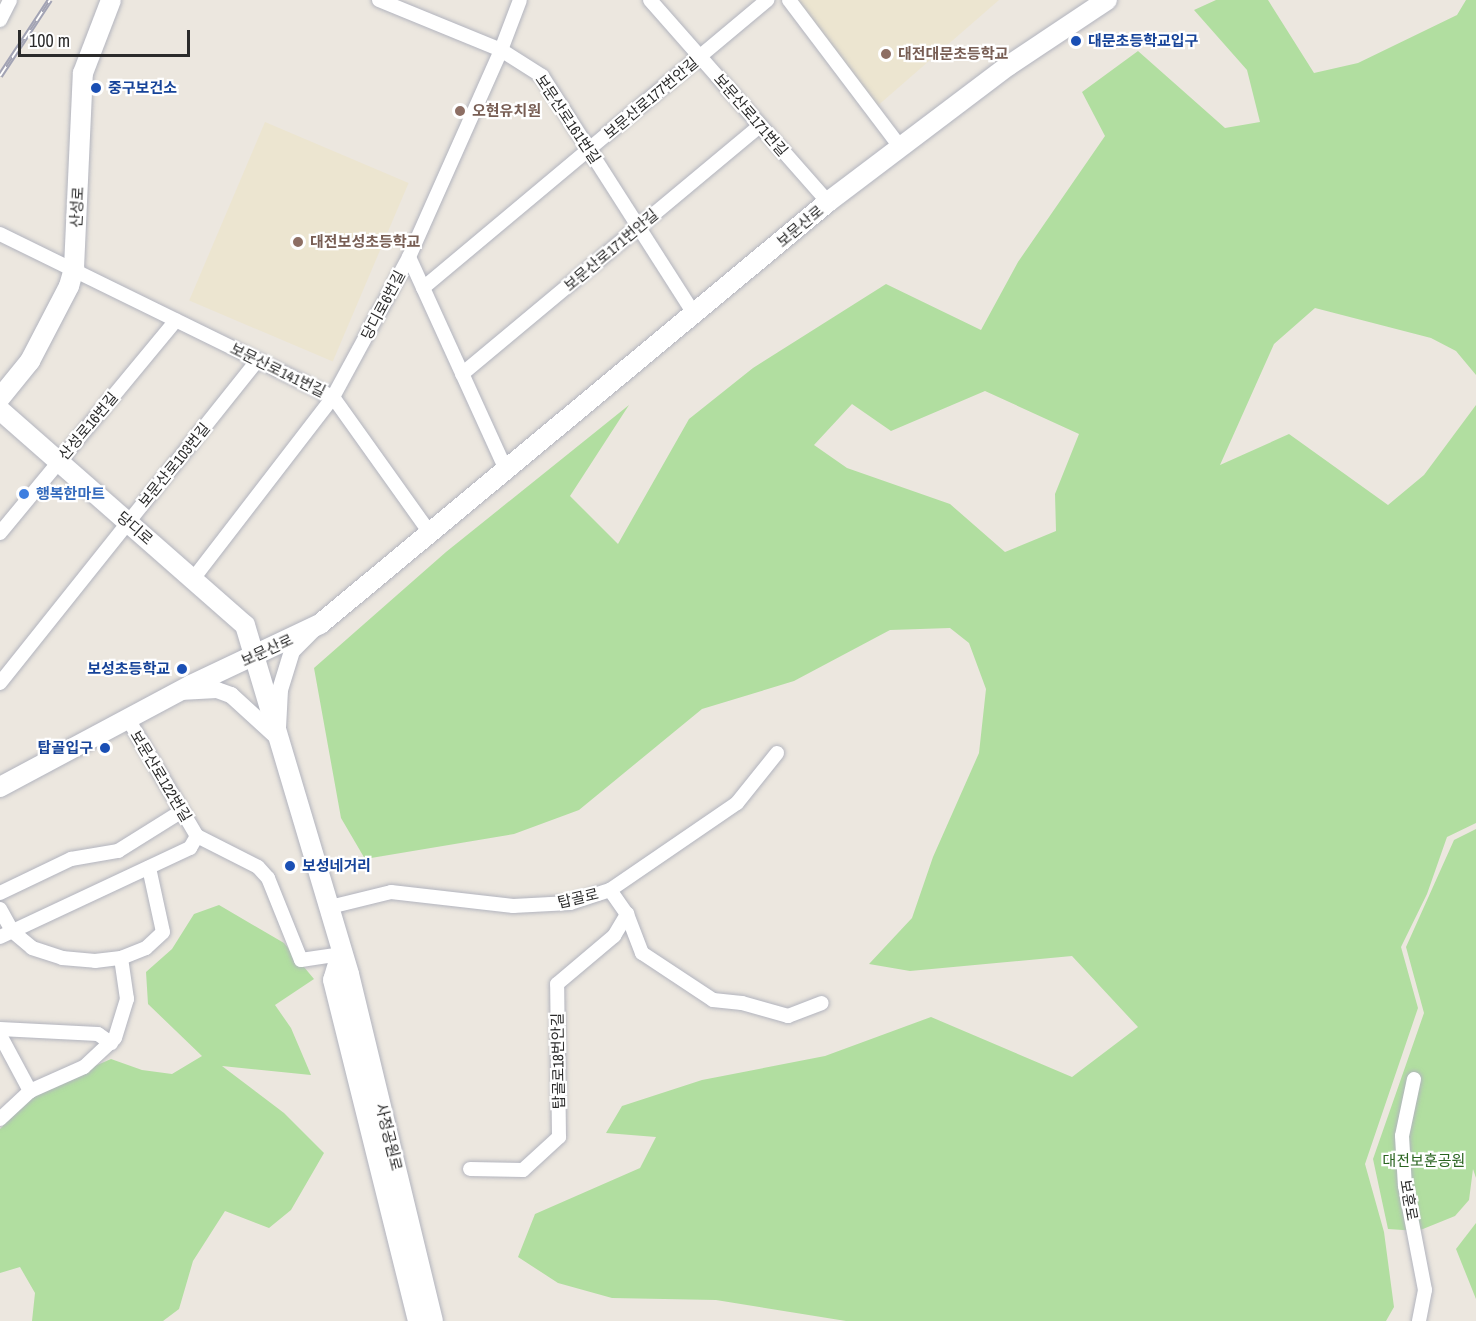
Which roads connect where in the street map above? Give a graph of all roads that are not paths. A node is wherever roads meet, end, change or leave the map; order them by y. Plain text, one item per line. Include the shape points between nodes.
1 (10, 0) edge
2 (111, 0) edge
3 (379, 0) edge
4 (520, 0) edge
5 (651, 0) edge
6 (768, 0) edge
7 (789, 0) edge
8 (1107, 0) edge
9 (0, 20) edge
10 (501, 50) junction
11 (700, 57) junction
12 (760, 126) junction
13 (900, 147) junction
14 (590, 149) junction
15 (828, 202) junction
16 (639, 226) junction
17 (0, 234) edge
18 (409, 257) junction
19 (74, 268) junction
20 (423, 288) junction
21 (694, 314) junction
22 (176, 320) junction
23 (258, 360) junction
24 (462, 374) junction
25 (333, 397) junction
26 (0, 398) edge
27 (0, 410) edge
28 (59, 462) junction
29 (506, 470) junction
30 (128, 522) junction
31 (0, 533) edge
32 (430, 533) junction
33 (193, 579) junction
34 (320, 624) junction
35 (256, 656) junction
36 (0, 683) edge
37 (179, 692) junction
38 (128, 719) junction
39 (277, 737) junction
40 (777, 753) dead end
41 (0, 787) edge
42 (182, 811) junction
43 (197, 836) junction
44 (149, 868) junction
45 (610, 890) junction
46 (0, 893) edge
47 (330, 907) junction
48 (0, 909) edge
49 (627, 914) junction
50 (6, 934) edge
51 (341, 954) junction
52 (121, 958) junction
53 (822, 1003) dead end
54 (0, 1029) edge
55 (0, 1035) edge
56 (111, 1043) junction
57 (1414, 1079) dead end
58 (30, 1090) junction
59 (0, 1119) edge
60 (470, 1169) dead end
61 (418, 1321) edge
62 (433, 1321) edge
63 (1419, 1321) edge

1 - 9 street
2 - 19 main road, 산성로 via 83,73
3 - 10 street, 보문산로161번길
4 - 10 street, 당디로6번길
5 - 11 street, 보문산로171번길
6 - 11 street, 보문산로177번안길
7 - 13 street
8 - 13 main road, 보문산로 via 1008,66
10 - 14 street, 보문산로161번길 via 542,76
10 - 18 street, 당디로6번길
11 - 12 street, 보문산로171번길
11 - 14 street, 보문산로177번안길
12 - 15 street, 보문산로171번길
12 - 16 street, 보문산로171번안길
13 - 15 main road, 보문산로
14 - 16 street, 보문산로161번길
14 - 20 street, 보문산로177번안길
15 - 21 main road, 보문산로
16 - 21 street, 보문산로161번길
16 - 24 street, 보문산로171번안길
17 - 19 street, 보문산로141번길
18 - 20 street
18 - 25 street, 당디로6번길
19 - 22 street, 보문산로141번길
19 - 26 main road, 산성로 via 69,286 30,361
20 - 24 street
21 - 29 main road, 보문산로
22 - 23 street, 보문산로141번길
22 - 28 street, 산성로16번길
23 - 25 street, 보문산로141번길
23 - 30 street, 보문산로103번길
24 - 29 street
25 - 32 street, 보문산로141번길
25 - 33 street, 당디로6번길
27 - 28 main road, 당디로
28 - 30 main road, 당디로
28 - 31 street, 산성로16번길
29 - 32 main road, 보문산로
30 - 33 main road, 당디로
30 - 36 street, 보문산로103번길
32 - 34 main road, 보문산로
33 - 35 main road, 당디로 via 245,625
34 - 35 main road, 보문산로
34 - 39 street via 292,651 280,690
35 - 37 main road, 보문산로
35 - 39 main road, 사정공원로
37 - 38 main road, 보문산로
37 - 39 street via 217,690 231,695
38 - 41 main road, 보문산로
38 - 42 street, 보문산로122번길
39 - 47 main road, 사정공원로
40 - 45 street, 탑골로 via 736,803
42 - 43 street, 보문산로122번길
42 - 46 street via 118,851 71,859
43 - 44 street via 190,848
43 - 51 street, 보문산로122번길 via 258,867 268,878 301,960
44 - 50 street
44 - 52 street via 163,932 146,948
45 - 47 street, 탑골로 via 570,903 513,906 390,892
45 - 49 street
47 - 51 main road, 사정공원로
48 - 50 street
49 - 53 street via 642,953 713,1000 742,1003 788,1016
49 - 60 street, 탑골로18번안길 via 614,936 557,984 559,1137 523,1170
50 - 52 street via 62,958 95,962
51 - 61 main road, 사정공원로 via 333,980 340,1014
51 - 62 main road, 사정공원로
52 - 56 street via 127,999 125,1016
54 - 56 street via 98,1034
55 - 58 street
56 - 58 street via 84,1067
57 - 63 street, 보훈로 via 1402,1136 1405,1186 1425,1290
58 - 59 street

